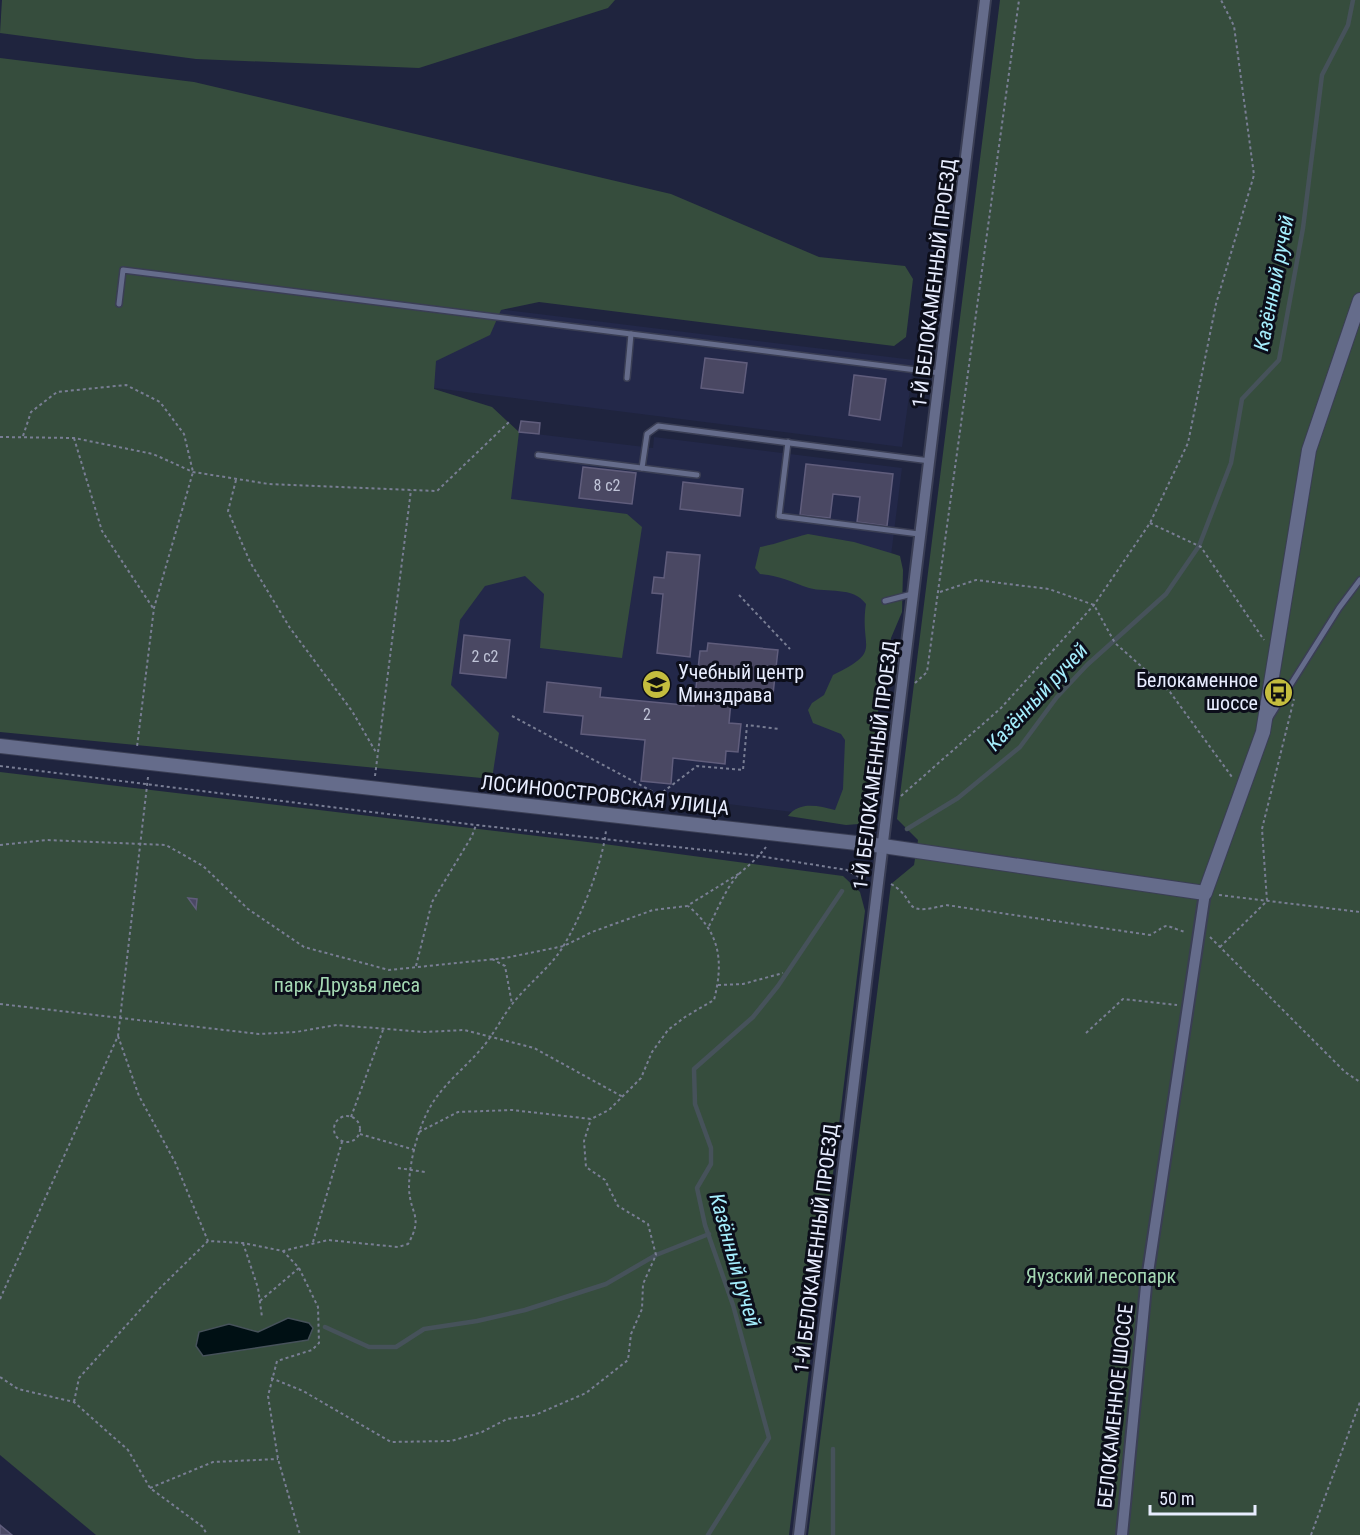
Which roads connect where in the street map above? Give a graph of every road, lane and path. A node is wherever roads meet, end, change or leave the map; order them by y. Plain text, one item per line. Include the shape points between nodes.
1 (985, 0) edge
2 (1019, 0) edge
3 (1221, 0) edge
4 (1360, 300) edge
5 (119, 304) dead end
6 (631, 334) junction
7 (940, 373) junction
8 (627, 378) dead end
9 (509, 422) dead end
10 (0, 436) edge
11 (23, 436) junction
12 (74, 438) junction
13 (788, 442) junction
14 (538, 455) dead end
15 (930, 461) junction
16 (642, 468) junction
17 (192, 472) junction
18 (697, 476) dead end
19 (237, 479) junction
20 (411, 490) junction
21 (1150, 523) junction
22 (921, 535) junction
23 (1360, 580) edge
24 (939, 592) junction
25 (914, 593) junction
26 (739, 595) dead end
27 (885, 601) dead end
28 (1094, 606) junction
29 (154, 608) junction
30 (1265, 640) dead end
31 (790, 650) dead end
32 (902, 695) junction
33 (1294, 698) dead end
34 (512, 716) dead end
35 (779, 729) dead end
36 (1263, 732) junction
37 (137, 745) dead end
38 (0, 746) edge
39 (377, 754) junction
40 (0, 766) edge
41 (147, 789) dead end
42 (374, 789) junction
43 (1242, 792) junction
44 (889, 806) junction
45 (606, 815) junction
46 (476, 825) junction
47 (605, 839) junction
48 (140, 844) junction
49 (0, 845) edge
50 (883, 846) junction
51 (759, 856) junction
52 (740, 873) junction
53 (866, 881) dead end
54 (891, 884) dead end
55 (1205, 893) junction
56 (1267, 901) junction
57 (687, 906) junction
58 (1360, 912) edge
59 (710, 927) junction
60 (1185, 932) dead end
61 (1210, 937) dead end
62 (564, 946) junction
63 (1220, 947) junction
64 (489, 958) junction
65 (416, 966) junction
66 (783, 973) dead end
67 (718, 985) junction
68 (0, 1004) edge
69 (512, 1005) junction
70 (1186, 1007) junction
71 (120, 1020) junction
72 (383, 1030) junction
73 (1086, 1033) dead end
74 (118, 1036) junction
75 (492, 1036) junction
76 (1360, 1082) edge
77 (623, 1096) junction
78 (351, 1117) junction
79 (591, 1119) junction
80 (419, 1132) junction
81 (359, 1134) junction
82 (342, 1142) junction
83 (415, 1150) junction
84 (398, 1168) dead end
85 (411, 1170) junction
86 (425, 1172) dead end
87 (208, 1241) junction
88 (313, 1242) junction
89 (243, 1243) junction
90 (283, 1251) junction
91 (299, 1268) junction
92 (0, 1299) edge
93 (260, 1301) junction
94 (262, 1317) dead end
95 (0, 1377) edge
96 (271, 1378) junction
97 (74, 1402) junction
98 (1360, 1402) edge
99 (278, 1460) junction
100 (150, 1488) junction
101 (207, 1535) edge
102 (300, 1535) edge
103 (799, 1535) edge
104 (1122, 1535) edge
105 (1311, 1535) edge

1 - 7 street, 1-Й БЕЛОКАМЕННЫЙ ПРОЕЗД
2 - 24 path
3 - 21 path via 1234,26 1254,175 1216,304 1188,443
4 - 36 street, БЕЛОКАМЕННОЕ ШОССЕ via 1309,450
5 - 6 lane via 123,270
6 - 7 lane
6 - 8 lane
7 - 15 street, 1-Й БЕЛОКАМЕННЫЙ ПРОЕЗД
9 - 20 path via 437,491
10 - 11 path
11 - 12 path
11 - 17 path via 31,412 57,392 126,385 160,402 184,434
12 - 17 path via 153,454
12 - 29 path via 102,531
13 - 15 lane
13 - 16 lane via 658,426 647,434
13 - 22 lane via 779,516
14 - 16 lane
15 - 22 street, 1-Й БЕЛОКАМЕННЫЙ ПРОЕЗД
16 - 18 lane
17 - 19 path
17 - 29 path
19 - 20 path
19 - 39 path via 228,511 250,562 290,628 352,711
20 - 39 path
21 - 28 path
21 - 30 path via 1201,547
22 - 25 street, 1-Й БЕЛОКАМЕННЫЙ ПРОЕЗД
23 - 36 lane
24 - 28 path via 976,580 1049,589
24 - 32 path via 927,672
25 - 27 lane
25 - 32 street, 1-Й БЕЛОКАМЕННЫЙ ПРОЕЗД
26 - 31 path
28 - 43 path via 1115,643 1170,692
28 - 44 path via 1001,708
29 - 37 path
32 - 44 street, 1-Й БЕЛОКАМЕННЫЙ ПРОЕЗД
33 - 56 path via 1262,829
34 - 35 path via 660,795 697,766 742,770 747,725
36 - 43 street, БЕЛОКАМЕННОЕ ШОССЕ
38 - 42 street, ЛОСИНООСТРОВСКАЯ УЛИЦА
39 - 42 path
40 - 46 path
41 - 48 path
42 - 45 street, ЛОСИНООСТРОВСКАЯ УЛИЦА
43 - 55 street, БЕЛОКАМЕННОЕ ШОССЕ
44 - 50 street, 1-Й БЕЛОКАМЕННЫЙ ПРОЕЗД
45 - 47 path
45 - 50 street, ЛОСИНООСТРОВСКАЯ УЛИЦА
46 - 47 path
46 - 65 path via 432,902
47 - 51 path
47 - 62 path
48 - 49 path via 47,840
48 - 65 path via 166,845 203,866 248,909 304,948 389,970
48 - 71 path
50 - 55 street, ЛОСИНООСТРОВСКАЯ УЛИЦА
50 - 103 street, 1-Й БЕЛОКАМЕННЫЙ ПРОЕЗД
51 - 52 path
51 - 53 path via 847,870
52 - 57 path
52 - 59 path
54 - 60 path via 918,910 946,905 1150,935 1160,926 1168,925
55 - 56 path
55 - 70 street, БЕЛОКАМЕННОЕ ШОССЕ
56 - 58 path
56 - 63 path
57 - 59 path
57 - 62 path via 653,910
59 - 67 path via 717,949
61 - 63 path
62 - 64 path
62 - 69 path
63 - 76 path via 1345,1072
64 - 65 path
64 - 69 path via 505,966
66 - 67 path via 743,984
67 - 77 path via 714,1000 668,1030 652,1052 641,1078
68 - 71 path via 70,1010
69 - 75 path
70 - 73 path via 1123,999
70 - 104 street, БЕЛОКАМЕННОЕ ШОССЕ via 1146,1286
71 - 72 path via 259,1034 337,1025
71 - 74 path
72 - 75 path via 464,1030
72 - 78 path
74 - 87 path via 139,1096 175,1162
74 - 92 path
75 - 77 path via 534,1048
75 - 80 path via 441,1089
77 - 79 path via 609,1110
78 - 81 path via 358,1124
78 - 82 path via 341,1118 334,1125 335,1135
79 - 80 path via 512,1110 458,1112
79 - 96 path via 584,1141 586,1167 605,1180 618,1206 648,1224 656,1255 643,1284 642,1309 631,1334 628,1360 586,1393 535,1415 507,1419 451,1441 391,1442 303,1391
80 - 83 path
81 - 82 path via 352,1141
81 - 83 path
82 - 88 path
83 - 85 path
84 - 85 path
85 - 86 path
85 - 88 path via 409,1190 416,1215 415,1231 408,1244 398,1247 345,1240
87 - 89 path
87 - 97 path via 79,1378
88 - 90 path
89 - 90 path
89 - 93 path
90 - 91 path
91 - 93 path
91 - 96 path via 318,1307 319,1343 312,1350 277,1360
93 - 94 path
95 - 97 path via 18,1389
96 - 99 path via 268,1396
97 - 100 path via 128,1450
98 - 105 path
99 - 100 path via 213,1462
99 - 102 path
100 - 101 path via 203,1527

